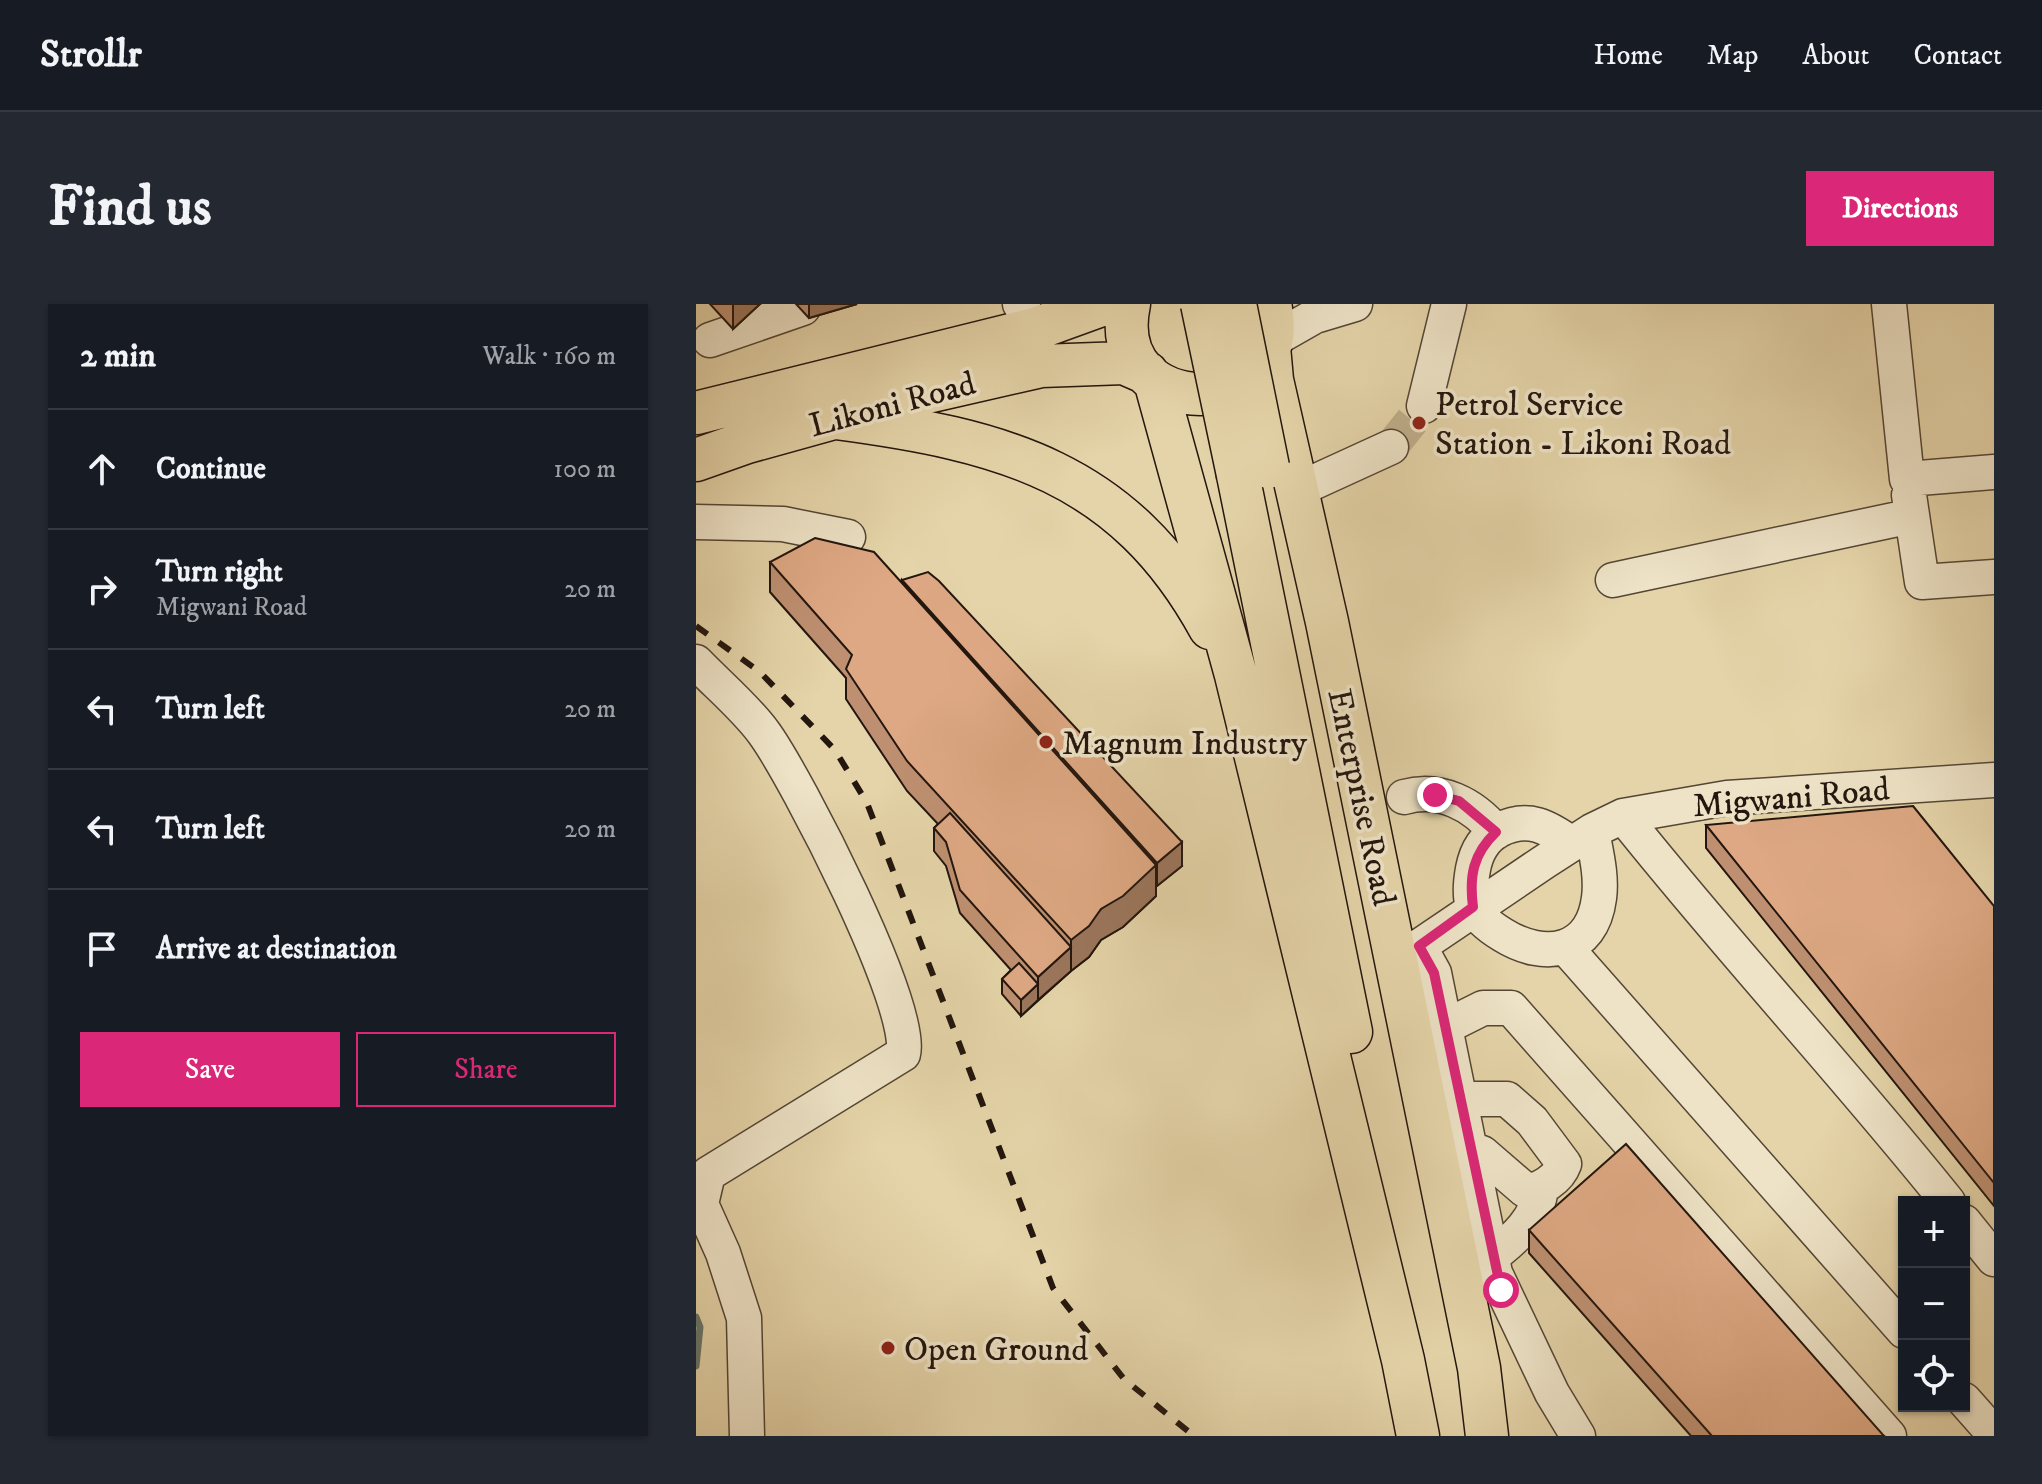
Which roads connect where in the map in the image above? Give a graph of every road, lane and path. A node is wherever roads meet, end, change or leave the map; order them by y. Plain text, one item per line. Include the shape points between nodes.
1 (1129, 304) edge
2 (1202, 304) edge
3 (1235, 304) edge
4 (1355, 304) edge
5 (1449, 304) edge
6 (1889, 304) edge
7 (803, 308) dead end
8 (1092, 309) edge
9 (1028, 316) edge
10 (1270, 331) edge
11 (710, 340) dead end
12 (1092, 363) junction
13 (1151, 377) junction
14 (1424, 406) tunnel mouth
15 (696, 413) edge
16 (836, 418) junction
17 (1391, 447) tunnel mouth
18 (696, 460) edge
19 (1994, 472) edge
20 (1907, 479) junction
21 (1297, 490) junction
22 (1912, 516) junction
23 (696, 522) edge
24 (848, 537) dead end
25 (1994, 577) edge
26 (1613, 580) dead end
27 (696, 662) edge
28 (1236, 675) junction
29 (1994, 780) edge
30 (1404, 797) dead end
31 (1623, 816) junction
32 (1496, 832) junction
33 (1582, 837) junction
34 (1473, 907) junction
35 (1567, 949) junction
36 (1407, 954) junction
37 (1445, 1027) junction
38 (1460, 1099) junction
39 (1470, 1150) junction
40 (1541, 1188) junction
41 (1943, 1196) edge
42 (1970, 1229) edge
43 (1491, 1257) junction
44 (1994, 1259) edge
45 (1898, 1324) edge
46 (1403, 1360) junction
47 (1479, 1368) junction
48 (1970, 1407) edge
49 (1994, 1434) edge
50 (747, 1436) edge
51 (1418, 1436) edge
52 (1487, 1436) edge
53 (1578, 1436) edge
54 (1889, 1436) edge

1 - 13 main road via 1128,337
2 - 46 main road, bridge via 1402,1288
3 - 47 main road, bridge via 1430,1242
4 - 10 street
5 - 14 street
6 - 20 street
7 - 11 street
8 - 9 main road, Likoni Road
8 - 12 main road, Likoni Road via 1090,322 1097,336
9 - 15 main road, Likoni Road
10 - 13 main road, Likoni Road via 1258,368 1242,384 1221,393 1175,392
10 - 21 main road, Enterprise Road via 1272,380
12 - 13 main road, Likoni Road via 1124,363
12 - 16 main road, Likoni Road via 992,376
13 - 28 main road
16 - 18 main road, Likoni Road
16 - 28 main road via 977,441 1073,482 1144,538 1184,588
17 - 21 street
19 - 20 street
20 - 22 street
21 - 36 main road, Enterprise Road
22 - 25 street via 1922,582
22 - 26 street
23 - 24 street via 783,524
27 - 50 street via 763,732 821,827 899,1010 906,1044 903,1054 708,1174 701,1204 744,1318
28 - 46 main road
29 - 31 street, Migwani Road via 1727,798
30 - 32 street via 1420,792 1459,801
31 - 33 street, Migwani Road
31 - 41 street via 1720,938
32 - 33 street via 1528,823
32 - 34 street via 1475,862
33 - 34 street, Migwani Road
33 - 35 street via 1598,865 1599,898 1585,933
34 - 35 street via 1511,940 1540,950
34 - 36 street, Migwani Road
35 - 45 street
36 - 37 street via 1434,973
36 - 47 main road, Enterprise Road
37 - 38 street
37 - 54 street via 1483,1008 1511,1008
38 - 39 street
38 - 40 street via 1507,1099 1532,1121 1564,1164
39 - 40 street via 1482,1153 1525,1190
39 - 43 street
40 - 43 street via 1539,1207 1513,1240
42 - 44 street
43 - 53 street via 1501,1290
46 - 51 main road
47 - 52 main road, Enterprise Road
48 - 49 street

